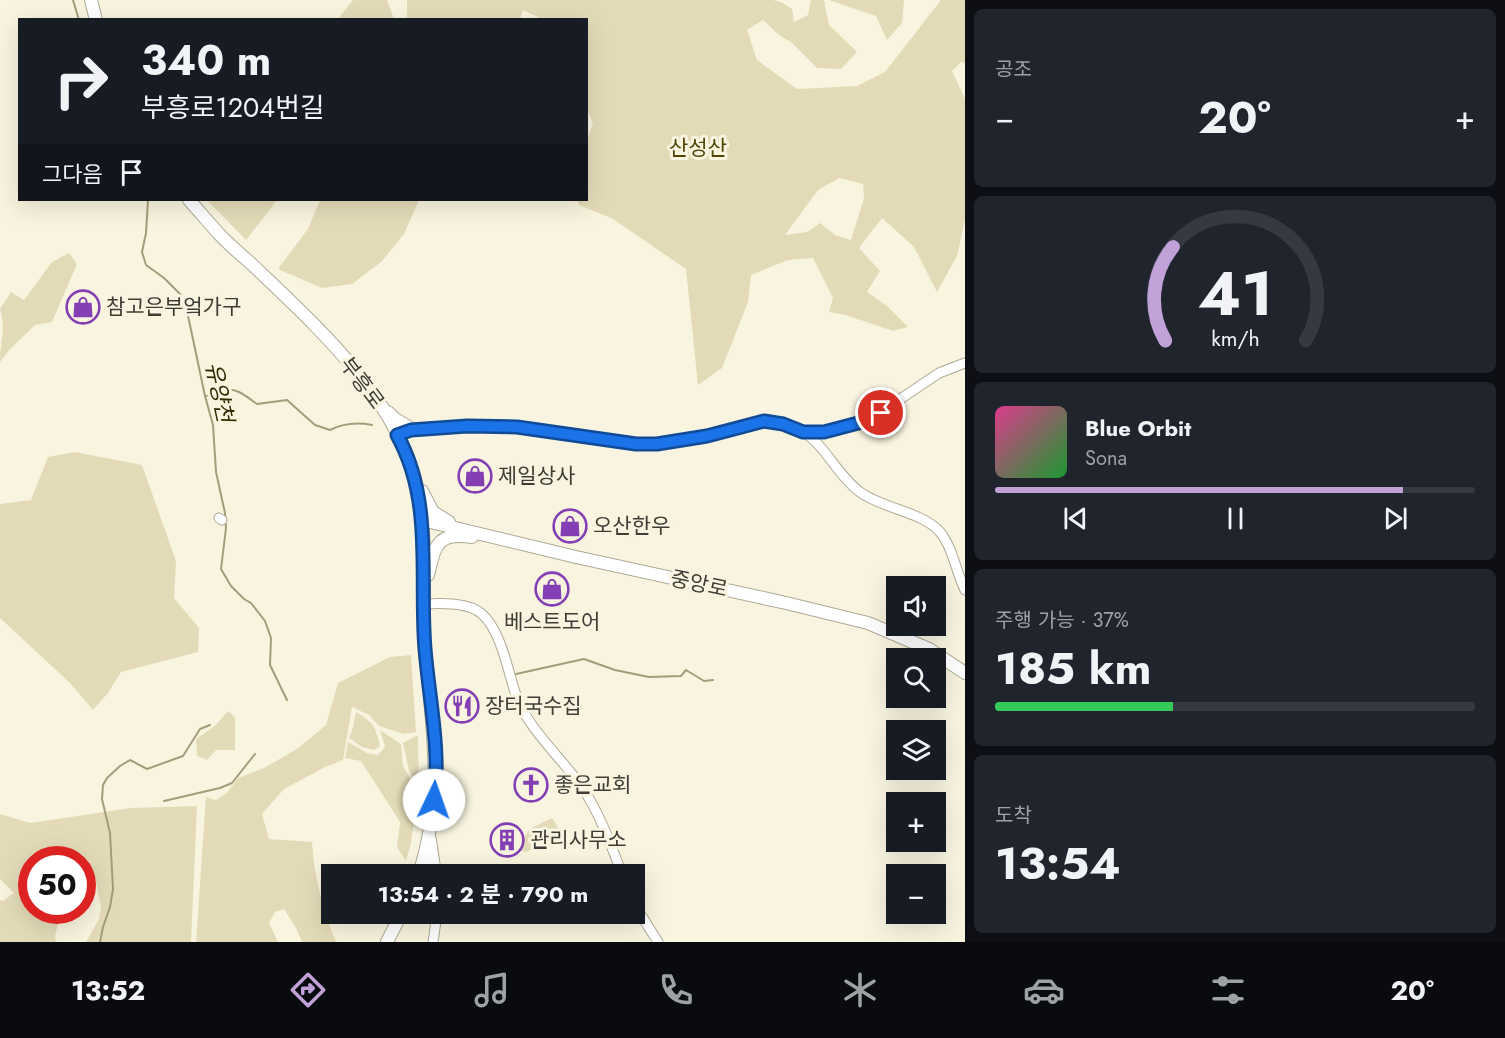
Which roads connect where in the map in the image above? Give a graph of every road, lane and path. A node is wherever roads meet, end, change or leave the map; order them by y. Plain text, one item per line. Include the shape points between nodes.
1 (91, 0) edge
2 (96, 18) edge
3 (190, 201) edge
4 (965, 363) edge
5 (382, 406) junction
6 (414, 430) junction
7 (803, 432) junction
8 (397, 435) junction
9 (415, 478) junction
10 (422, 520) junction
11 (475, 532) junction
12 (512, 542) junction
13 (965, 590) edge
14 (424, 591) junction
15 (424, 604) junction
16 (965, 674) edge
17 (429, 834) junction
18 (423, 864) edge
19 (435, 864) edge
20 (618, 864) edge
21 (645, 921) edge
22 (396, 924) edge
23 (436, 924) edge
24 (387, 942) edge
25 (433, 942) edge
26 (658, 942) edge

1 - 2 main road
3 - 5 main road, 부흥로 via 347,361
4 - 7 street via 939,373 869,420 824,432
5 - 6 main road
5 - 8 main road, 부흥로
6 - 7 street via 517,427 648,444 690,439 764,421
6 - 8 street
7 - 13 street via 814,439 858,491 918,517 938,531
8 - 9 main road, 부흥로
9 - 10 main road, 부흥로
9 - 11 main road via 433,512
10 - 11 main road, 중앙로
10 - 14 main road, 부흥로
11 - 12 main road, 중앙로
12 - 14 main road via 467,536 442,540 433,551
12 - 16 main road, 중앙로 via 868,623 929,649
14 - 15 main road, 부흥로
15 - 17 main road, 부흥로 via 435,766
15 - 20 street via 465,606 480,612 492,625 518,701 589,799
17 - 18 main road, 부흥로
17 - 19 main road
21 - 26 street
22 - 24 main road
23 - 25 street

